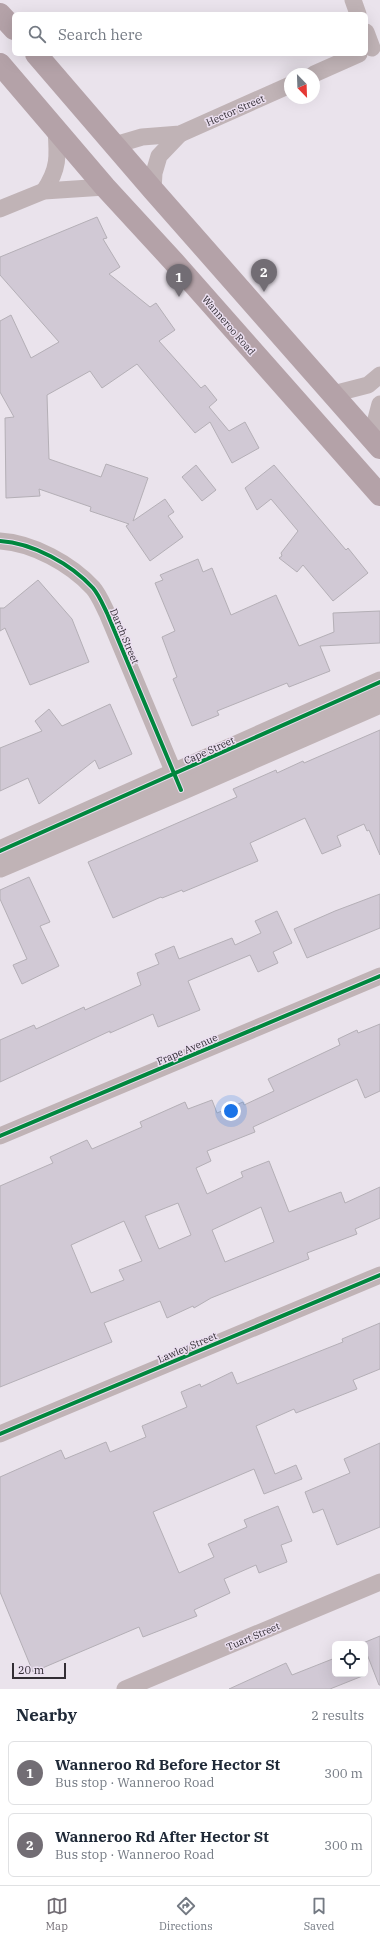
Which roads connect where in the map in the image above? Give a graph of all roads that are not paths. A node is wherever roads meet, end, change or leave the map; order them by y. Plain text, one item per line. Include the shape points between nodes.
1 (353, 0) edge
2 (357, 12) edge
3 (0, 14) edge
4 (12, 27) edge
5 (38, 56) edge
6 (349, 56) edge
7 (0, 64) edge
8 (320, 71) edge
9 (284, 88) edge
10 (56, 130) junction
11 (180, 134) junction
12 (115, 145) junction
13 (105, 187) junction
14 (153, 190) junction
15 (44, 191) junction
16 (0, 209) edge
17 (380, 375) edge
18 (333, 394) junction
19 (380, 404) edge
20 (375, 443) edge
21 (380, 495) edge
22 (0, 541) edge
23 (380, 682) edge
24 (380, 703) edge
25 (178, 782) junction
26 (0, 851) edge
27 (0, 867) edge
28 (380, 976) edge
29 (0, 1136) edge
30 (380, 1275) edge
31 (0, 1434) edge
32 (380, 1582) edge
33 (125, 1689) edge

1 - 2 street
3 - 4 highway
5 - 12 highway
6 - 8 street
7 - 10 highway, Wanneroo Road
9 - 11 street, Hector Street
10 - 13 highway, Wanneroo Road
10 - 15 street via 58,162 52,180
11 - 12 street, Hector Street via 142,137
11 - 14 street, Hector Street via 159,156
12 - 14 highway
13 - 15 street
13 - 21 highway, Wanneroo Road
14 - 18 highway
15 - 16 street
17 - 18 street via 368,385
18 - 20 highway
19 - 20 street
22 - 25 street, Darch Street via 37,550 78,574 94,590 107,612
23 - 25 street, Cape Street
24 - 25 street, Cape Street
25 - 26 street, Cape Street
25 - 27 street, Cape Street
28 - 29 street, Frape Avenue
30 - 31 street, Lawley Street
32 - 33 street, Tuart Street

